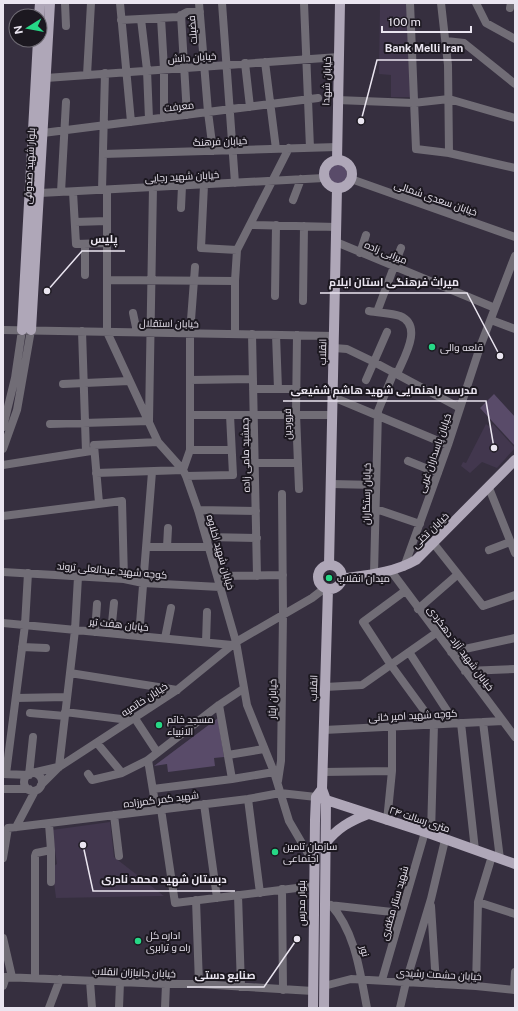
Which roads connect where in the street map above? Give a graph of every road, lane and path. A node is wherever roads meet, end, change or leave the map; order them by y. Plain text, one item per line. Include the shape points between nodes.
1 (50, 3) edge
2 (65, 3) edge
3 (91, 3) edge
4 (120, 3) edge
5 (199, 3) edge
6 (222, 3) edge
7 (304, 3) edge
8 (340, 3) edge
9 (410, 3) edge
10 (441, 3) edge
11 (476, 3) edge
12 (200, 12) junction
13 (181, 15) junction
14 (161, 18) junction
15 (141, 19) junction
16 (121, 20) junction
17 (66, 26) dead end
18 (515, 39) edge
19 (446, 41) junction
20 (38, 48) edge
21 (339, 57) junction
22 (307, 59) junction
23 (265, 62) junction
24 (245, 63) junction
25 (226, 65) junction
26 (205, 66) junction
27 (183, 68) junction
28 (164, 69) junction
29 (147, 70) junction
30 (126, 72) junction
31 (105, 73) junction
32 (87, 74) junction
33 (46, 78) junction
34 (515, 84) edge
35 (318, 98) dead end
36 (307, 99) junction
37 (449, 99) junction
38 (337, 100) junction
39 (66, 102) dead end
40 (413, 103) junction
41 (271, 104) junction
42 (250, 106) junction
43 (229, 109) junction
44 (208, 112) junction
45 (187, 115) junction
46 (164, 118) junction
47 (515, 118) edge
48 (149, 119) junction
49 (131, 122) junction
50 (104, 125) junction
51 (65, 130) junction
52 (43, 133) junction
53 (337, 147) junction
54 (289, 148) junction
55 (310, 148) junction
56 (276, 149) junction
57 (231, 150) junction
58 (213, 151) junction
59 (449, 153) junction
60 (103, 154) junction
61 (337, 160) junction
62 (515, 168) edge
63 (324, 178) junction
64 (301, 179) junction
65 (351, 179) junction
66 (274, 181) junction
67 (235, 183) junction
68 (204, 185) junction
69 (182, 186) junction
70 (153, 187) junction
71 (337, 188) junction
72 (105, 190) junction
73 (61, 192) junction
74 (73, 192) junction
75 (40, 193) junction
76 (293, 200) dead end
77 (181, 208) dead end
78 (107, 221) junction
79 (75, 222) junction
80 (252, 225) junction
81 (276, 225) junction
82 (304, 226) junction
83 (336, 227) junction
84 (366, 235) dead end
85 (515, 237) edge
86 (336, 242) junction
87 (107, 243) junction
88 (85, 244) junction
89 (401, 248) dead end
90 (238, 250) junction
91 (360, 253) junction
92 (515, 256) edge
93 (394, 266) junction
94 (195, 267) dead end
95 (85, 275) dead end
96 (107, 280) junction
97 (151, 280) junction
98 (194, 280) junction
99 (235, 281) junction
100 (275, 296) dead end
101 (303, 301) dead end
102 (495, 308) junction
103 (133, 313) dead end
104 (491, 320) junction
105 (515, 329) edge
106 (3, 330) edge
107 (26, 330) junction
108 (82, 331) junction
109 (107, 332) junction
110 (137, 332) junction
111 (150, 332) junction
112 (388, 332) dead end
113 (190, 333) junction
114 (235, 334) junction
115 (252, 334) junction
116 (276, 335) junction
117 (297, 335) junction
118 (334, 336) junction
119 (334, 348) junction
120 (374, 362) junction
121 (395, 373) junction
122 (253, 379) junction
123 (190, 380) junction
124 (366, 380) dead end
125 (83, 382) junction
126 (129, 382) junction
127 (63, 384) dead end
128 (253, 389) junction
129 (278, 389) junction
130 (297, 389) junction
131 (333, 397) junction
132 (460, 408) junction
133 (254, 414) junction
134 (296, 414) junction
135 (190, 415) junction
136 (230, 415) junction
137 (332, 415) junction
138 (378, 415) junction
139 (149, 421) junction
140 (84, 423) junction
141 (50, 424) dead end
142 (3, 427) edge
143 (158, 442) junction
144 (448, 445) junction
145 (3, 449) edge
146 (92, 449) junction
147 (190, 450) junction
148 (231, 450) junction
149 (515, 460) edge
150 (408, 461) dead end
151 (298, 462) junction
152 (255, 463) junction
153 (3, 465) edge
154 (152, 472) junction
155 (96, 473) junction
156 (185, 473) junction
157 (438, 473) junction
158 (331, 484) junction
159 (376, 485) junction
160 (489, 488) junction
161 (299, 489) dead end
162 (282, 494) dead end
163 (99, 503) junction
164 (376, 509) junction
165 (198, 510) junction
166 (256, 511) junction
167 (3, 516) edge
168 (420, 524) junction
169 (168, 528) dead end
170 (206, 537) junction
171 (257, 538) junction
172 (510, 542) junction
173 (434, 544) junction
174 (146, 547) junction
175 (167, 547) junction
176 (209, 547) junction
177 (489, 550) dead end
178 (515, 553) edge
179 (329, 565) junction
180 (404, 567) junction
181 (391, 571) junction
182 (3, 572) edge
183 (28, 573) junction
184 (374, 574) junction
185 (283, 575) junction
186 (457, 575) junction
187 (218, 576) junction
188 (257, 576) junction
189 (78, 577) junction
190 (124, 579) junction
191 (341, 579) junction
192 (143, 583) junction
193 (220, 587) junction
194 (327, 588) junction
195 (404, 591) junction
196 (515, 595) edge
197 (114, 603) dead end
198 (97, 604) dead end
199 (171, 608) dead end
200 (418, 609) junction
201 (207, 612) dead end
202 (283, 614) junction
203 (3, 623) edge
204 (25, 625) junction
205 (75, 630) junction
206 (95, 632) junction
207 (111, 633) junction
208 (436, 633) junction
209 (139, 636) junction
210 (165, 638) junction
211 (515, 638) edge
212 (206, 642) junction
213 (234, 643) junction
214 (22, 647) junction
215 (46, 648) dead end
216 (409, 652) junction
217 (451, 652) junction
218 (391, 665) junction
219 (515, 669) edge
220 (465, 672) junction
221 (70, 673) junction
222 (325, 687) junction
223 (243, 689) junction
224 (176, 690) junction
225 (67, 697) junction
226 (16, 698) junction
227 (219, 704) junction
228 (30, 713) dead end
229 (65, 714) junction
230 (132, 719) junction
231 (503, 721) junction
232 (483, 722) junction
233 (458, 723) junction
234 (434, 724) junction
235 (392, 726) junction
236 (324, 730) junction
237 (33, 736) dead end
238 (515, 737) edge
239 (97, 743) junction
240 (264, 749) junction
241 (157, 752) junction
242 (228, 755) junction
243 (148, 760) junction
244 (59, 767) junction
245 (392, 771) junction
246 (274, 772) junction
247 (322, 772) junction
248 (122, 773) junction
249 (4, 774) edge
250 (30, 774) junction
251 (88, 774) dead end
252 (232, 779) junction
253 (277, 784) junction
254 (35, 788) junction
255 (3, 789) edge
256 (152, 789) junction
257 (280, 792) junction
258 (322, 795) junction
259 (248, 799) junction
260 (204, 804) junction
261 (158, 809) junction
262 (368, 814) junction
263 (114, 815) junction
264 (387, 821) junction
265 (49, 824) junction
266 (12, 828) junction
267 (428, 833) junction
268 (445, 840) junction
269 (325, 844) junction
270 (51, 850) junction
271 (475, 850) junction
272 (118, 856) dead end
273 (3, 858) edge
274 (496, 858) junction
275 (313, 862) junction
276 (515, 864) edge
277 (50, 882) dead end
278 (313, 886) junction
279 (282, 889) junction
280 (260, 893) junction
281 (238, 895) junction
282 (217, 898) junction
283 (431, 899) junction
284 (196, 900) junction
285 (478, 902) junction
286 (328, 905) junction
287 (401, 913) junction
288 (515, 914) edge
289 (313, 934) junction
290 (324, 934) junction
291 (3, 938) edge
292 (515, 972) edge
293 (7, 977) edge
294 (35, 977) junction
295 (60, 979) junction
296 (362, 980) junction
297 (382, 980) junction
298 (90, 981) junction
299 (120, 982) junction
300 (406, 982) junction
301 (166, 984) junction
302 (199, 984) junction
303 (436, 984) junction
304 (3, 986) edge
305 (324, 986) junction
306 (476, 986) junction
307 (241, 987) junction
308 (283, 990) junction
309 (514, 990) edge
310 (313, 991) junction
311 (49, 1008) edge
312 (92, 1008) edge
313 (119, 1008) edge
314 (165, 1008) edge
315 (313, 1008) edge
316 (324, 1008) edge
317 (367, 1008) edge
318 (400, 1008) edge

1 - 33 main road, بلوار شهید صدوقی
2 - 17 street
3 - 32 street
4 - 16 street
5 - 12 street, فضیلت
6 - 25 street
7 - 22 street
8 - 21 main road, خیابان شهدا
9 - 40 street
10 - 19 street
11 - 18 street via 486,23
12 - 13 street via 187,12
12 - 26 street, فضیلت
13 - 14 street
13 - 27 street
14 - 15 street
14 - 28 street
15 - 16 street
15 - 29 street
16 - 30 street
19 - 34 street via 464,43
19 - 37 street
20 - 107 main road, بلوار شهید صدوقی
21 - 22 street, خیابان دانش
21 - 38 main road, خیابان شهدا
22 - 23 street, خیابان دانش
22 - 36 street
23 - 24 street, خیابان دانش
23 - 41 street
24 - 25 street, خیابان دانش
24 - 42 street
25 - 26 street, خیابان دانش
25 - 43 street
26 - 27 street, خیابان دانش
26 - 44 street, فضیلت
27 - 28 street, خیابان دانش
27 - 45 street
28 - 29 street, خیابان دانش
28 - 46 street
29 - 30 street, خیابان دانش
29 - 48 street
30 - 31 street, خیابان دانش
30 - 49 street
31 - 32 street, خیابان دانش
31 - 50 street
32 - 33 street, خیابان دانش
33 - 52 main road, بلوار شهید صدوقی
35 - 36 street, معرفت
36 - 41 street, معرفت
36 - 55 street
37 - 40 street
37 - 47 street
37 - 59 street
38 - 40 street
38 - 53 main road, خیابان شهدا
39 - 51 street
40 - 59 street via 416,149
41 - 42 street, معرفت
41 - 56 street
42 - 43 street, معرفت
43 - 44 street, معرفت
43 - 57 street
44 - 45 street, معرفت
44 - 58 street, فضیلت
45 - 46 street, معرفت
46 - 48 street, معرفت
48 - 49 street, معرفت
49 - 50 street, معرفت
50 - 51 street, معرفت
50 - 60 street
51 - 52 street, معرفت
51 - 73 street
52 - 75 main road, بلوار شهید صدوقی
53 - 55 street, خیابان فرهنگ
53 - 61 main road, خیابان شهدا
54 - 55 street, خیابان فرهنگ
54 - 56 street, خیابان فرهنگ
54 - 66 street
56 - 57 street, خیابان فرهنگ
57 - 58 street, خیابان فرهنگ
57 - 67 street
58 - 60 street, خیابان فرهنگ
59 - 62 street
60 - 72 street
61 - 63 main road via 328,164
61 - 65 main road via 350,168
63 - 64 street, خیابان شهید رجایی
63 - 71 main road via 327,183
64 - 66 street, خیابان شهید رجایی
64 - 76 street
65 - 71 main road via 343,187
65 - 85 street, خیابان سعدی شمالی
66 - 67 street, خیابان شهید رجایی
66 - 80 street
67 - 68 street, خیابان شهید رجایی
68 - 69 street, خیابان شهید رجایی
68 - 90 street via 201,248
69 - 70 street, خیابان شهید رجایی
69 - 77 street
70 - 72 street, خیابان شهید رجایی
70 - 97 street
71 - 83 main road, انقلاب
72 - 74 street, خیابان شهید رجایی
72 - 78 street
73 - 74 street, خیابان شهید رجایی
73 - 75 street, خیابان شهید رجایی
74 - 79 street
75 - 107 main road, بلوار شهید صدوقی
78 - 79 street
78 - 87 street
79 - 88 street via 76,244
80 - 81 street
80 - 90 street
81 - 82 street
81 - 100 street
82 - 83 street
82 - 101 street
83 - 86 main road, انقلاب
84 - 91 street
86 - 91 street, میرابی زاده
86 - 118 main road, انقلاب
87 - 88 street
87 - 96 street
88 - 95 street
89 - 93 street
90 - 99 street
91 - 93 street, میرابی زاده
92 - 102 street, خیابان پاسداران غربی
93 - 102 street, میرابی زاده
93 - 121 street, خیابان رستگاران via 373,312 399,316 409,323 411,338
94 - 98 street
96 - 97 street
96 - 109 street
97 - 98 street
97 - 111 street
98 - 99 street
98 - 113 street
99 - 114 street
102 - 104 street, خیابان پاسداران غربی
103 - 110 street
104 - 105 street
104 - 132 street, خیابان پاسداران غربی
106 - 107 street, خیابان استقلال
107 - 108 street, خیابان استقلال
107 - 142 street
107 - 145 street via 17,410
108 - 109 street, خیابان استقلال
108 - 125 street
109 - 110 street, خیابان استقلال
109 - 126 street, خیابان شهید اخلاوه
110 - 111 street, خیابان استقلال
111 - 113 street, خیابان استقلال
111 - 139 street
112 - 120 street
113 - 114 street, خیابان استقلال
113 - 123 street
114 - 115 street, خیابان استقلال
115 - 116 street, خیابان استقلال
115 - 122 street, جمشید مامی زاده
116 - 117 street, خیابان استقلال
116 - 129 street
117 - 118 street, خیابان استقلال
117 - 130 street, فروردین
118 - 119 main road, انقلاب
119 - 120 street via 347,349
119 - 131 main road, انقلاب
120 - 121 street
120 - 124 street
121 - 132 street
121 - 138 street, خیابان رستگاران
122 - 123 street
122 - 128 street, جمشید مامی زاده
123 - 135 street
125 - 126 street
125 - 127 street
125 - 140 street
126 - 139 street, خیابان شهید اخلاوه
128 - 129 street
128 - 133 street, جمشید مامی زاده
129 - 130 street
130 - 134 street, فروردین
131 - 137 main road, انقلاب
131 - 138 street
132 - 144 street, خیابان پاسداران غربی
133 - 134 street
133 - 136 street
133 - 152 street, جمشید مامی زاده
134 - 137 street
134 - 151 street, فروردین
135 - 136 street
135 - 147 street
136 - 148 street
137 - 158 main road, انقلاب
138 - 144 street
138 - 159 street, خیابان رستگاران
139 - 140 street
139 - 143 street, خیابان شهید اخلاوه
140 - 141 street
140 - 146 street
143 - 146 street
143 - 156 street, خیابان شهید اخلاوه
144 - 157 street, خیابان پاسداران غربی
146 - 153 street
146 - 155 street
147 - 148 street
147 - 156 street
148 - 156 street via 233,475
149 - 160 main road, خیابان تختی
150 - 157 street
151 - 152 street
151 - 161 street, فروردین
152 - 166 street, جمشید مامی زاده
154 - 155 street
154 - 156 street
154 - 174 street
155 - 163 street
156 - 165 street, خیابان شهید اخلاوه
157 - 168 street, خیابان پاسداران غربی
158 - 159 street
158 - 179 main road, انقلاب
159 - 164 street, خیابان رستگاران
160 - 172 street
160 - 173 main road, خیابان تختی
162 - 185 street, خیابان ایثار
163 - 167 street
163 - 190 street via 122,501
164 - 168 street
164 - 184 street, خیابان رستگاران
165 - 166 street
165 - 170 street, خیابان شهید اخلاوه
166 - 171 street, جمشید مامی زاده
168 - 180 street, خیابان پاسداران غربی
169 - 175 street
170 - 171 street
170 - 176 street, خیابان شهید اخلاوه
171 - 188 street, جمشید مامی زاده
172 - 177 street
172 - 178 street
173 - 180 main road, خیابان تختی
173 - 186 street
174 - 175 street
174 - 192 street
175 - 176 street
176 - 187 street, خیابان شهید اخلاوه
179 - 191 main road via 339,570
179 - 194 main road via 322,568 318,575 319,583
180 - 181 main road, خیابان تختی
181 - 184 main road, خیابان تختی
181 - 195 street, خیابان شهید آزاد دهکردی
182 - 183 street, کوچه شهید عبدالعلی تروند
183 - 189 street, کوچه شهید عبدالعلی تروند
183 - 204 street
184 - 191 main road, خیابان تختی
185 - 188 street
185 - 202 street, خیابان ایثار
186 - 196 street via 482,606
186 - 200 street
187 - 188 street
187 - 193 street, خیابان شهید اخلاوه
189 - 190 street, کوچه شهید عبدالعلی تروند
189 - 205 street
190 - 192 street, کوچه شهید عبدالعلی تروند
191 - 194 main road via 337,586
192 - 193 street, کوچه شهید عبدالعلی تروند
192 - 209 street
193 - 213 street, خیابان شهید اخلاوه
194 - 202 street
194 - 222 main road, انقلاب
195 - 200 street, خیابان شهید آزاد دهکردی
195 - 218 street via 363,622
197 - 207 street
198 - 206 street
199 - 210 street
200 - 208 street, خیابان شهید آزاد دهکردی
201 - 212 street
202 - 213 street
202 - 253 street, خیابان ایثار via 280,761
203 - 204 street, خیابان هفت تیر
204 - 205 street, خیابان هفت تیر
204 - 214 street
205 - 206 street, خیابان هفت تیر
205 - 221 street
206 - 207 street, خیابان هفت تیر
207 - 209 street, خیابان هفت تیر
208 - 216 street
208 - 217 street, خیابان شهید آزاد دهکردی
209 - 210 street, خیابان هفت تیر
210 - 212 street, خیابان هفت تیر
211 - 217 street
212 - 213 street, خیابان هفت تیر
213 - 223 street, خیابان شهید اخلاوه
213 - 224 street, خیابان خاتمیه
214 - 215 street
214 - 226 street
216 - 218 street
216 - 233 street
217 - 220 street, خیابان شهید آزاد دهکردی
218 - 222 street via 362,685
218 - 234 street
219 - 220 street
220 - 231 street, خیابان شهید آزاد دهکردی
221 - 224 street
221 - 225 street
222 - 236 main road, انقلاب
223 - 227 street
223 - 240 street, خیابان شهید اخلاوه
224 - 230 street, خیابان خاتمیه
225 - 226 street
225 - 229 street
226 - 249 street
227 - 241 street
227 - 242 street
228 - 229 street
229 - 230 street
229 - 244 street
230 - 239 street, خیابان خاتمیه
230 - 241 street
231 - 232 street, کوچه شهید امیر خانی
231 - 238 street, خیابان شهید آزاد دهکردی
232 - 233 street, کوچه شهید امیر خانی
232 - 274 street
233 - 234 street, کوچه شهید امیر خانی
233 - 271 street
234 - 235 street, کوچه شهید امیر خانی
234 - 267 street, شهید ستار مظفری
235 - 236 street, کوچه شهید امیر خانی
235 - 245 street
236 - 247 main road, انقلاب
237 - 250 street
239 - 244 street, خیابان خاتمیه
239 - 248 street
240 - 242 street
240 - 246 street, خیابان شهید اخلاوه
241 - 243 street
242 - 252 street
243 - 248 street
243 - 256 street
244 - 250 street, خیابان خاتمیه
244 - 254 street, خیابان خاتمیه
245 - 247 street
245 - 264 street
246 - 252 street
246 - 253 street, خیابان شهید اخلاوه
247 - 258 main road, انقلاب
248 - 251 street via 92,780
249 - 250 street, خیابان خاتمیه
250 - 254 street via 25,784
250 - 254 street via 41,777
252 - 256 street
253 - 257 street, خیابان شهید اخلاوه
254 - 255 street
254 - 266 street
256 - 261 street
257 - 258 street, شهید کمر کمرزاده
257 - 259 street, شهید کمر کمرزاده
257 - 275 street, خیابان شهید اخلاوه via 289,821
258 - 262 main road, ۲۴ متری رسالت
258 - 269 main road
258 - 275 main road, بلوار مدرس
259 - 260 street, شهید کمر کمرزاده
259 - 280 street
260 - 261 street, شهید کمر کمرزاده
260 - 282 street
261 - 263 street, شهید کمر کمرزاده
261 - 284 street via 175,903
262 - 264 main road, ۲۴ متری رسالت
262 - 269 main road via 344,825
263 - 265 street, شهید کمر کمرزاده
263 - 272 street
264 - 267 main road, ۲۴ متری رسالت
265 - 266 street, شهید کمر کمرزاده
265 - 270 street
266 - 273 street
267 - 268 main road, ۲۴ متری رسالت
267 - 287 street, شهید ستار مظفری
268 - 271 main road, ۲۴ متری رسالت
268 - 283 street
269 - 286 main road
270 - 277 street
270 - 294 street via 36,852 35,856
271 - 274 main road, ۲۴ متری رسالت
274 - 276 main road, ۲۴ متری رسالت
274 - 285 street
275 - 278 main road, بلوار مدرس
278 - 279 street
278 - 289 main road, بلوار مدرس
279 - 280 street
279 - 308 street
280 - 281 street
281 - 282 street
281 - 307 street
282 - 284 street
283 - 300 street
283 - 303 street
284 - 302 street
285 - 288 street
285 - 306 street
286 - 287 street
286 - 290 main road
286 - 296 street, نور via 342,917 354,947
287 - 297 street, شهید ستار مظفری
289 - 290 main road
289 - 310 main road, بلوار مدرس
290 - 305 main road
291 - 293 street
292 - 309 street
293 - 294 street, خیابان جانبازان انقلاب
293 - 304 street
294 - 295 street, خیابان جانبازان انقلاب
295 - 298 street, خیابان جانبازان انقلاب
295 - 311 street
296 - 297 street, خیابان حشمت رشیدی
296 - 305 street, خیابان حشمت رشیدی via 340,981
296 - 317 street, نور
297 - 300 street, خیابان حشمت رشیدی
298 - 299 street, خیابان جانبازان انقلاب
298 - 312 street
299 - 301 street, خیابان جانبازان انقلاب
299 - 313 street
300 - 303 street, خیابان حشمت رشیدی
300 - 318 street
301 - 302 street, خیابان جانبازان انقلاب
301 - 314 street
302 - 307 street, خیابان جانبازان انقلاب
303 - 306 street, خیابان حشمت رشیدی
305 - 316 main road
306 - 309 street, خیابان حشمت رشیدی
307 - 308 street, خیابان جانبازان انقلاب
308 - 310 street, خیابان جانبازان انقلاب
310 - 315 main road, بلوار مدرس

